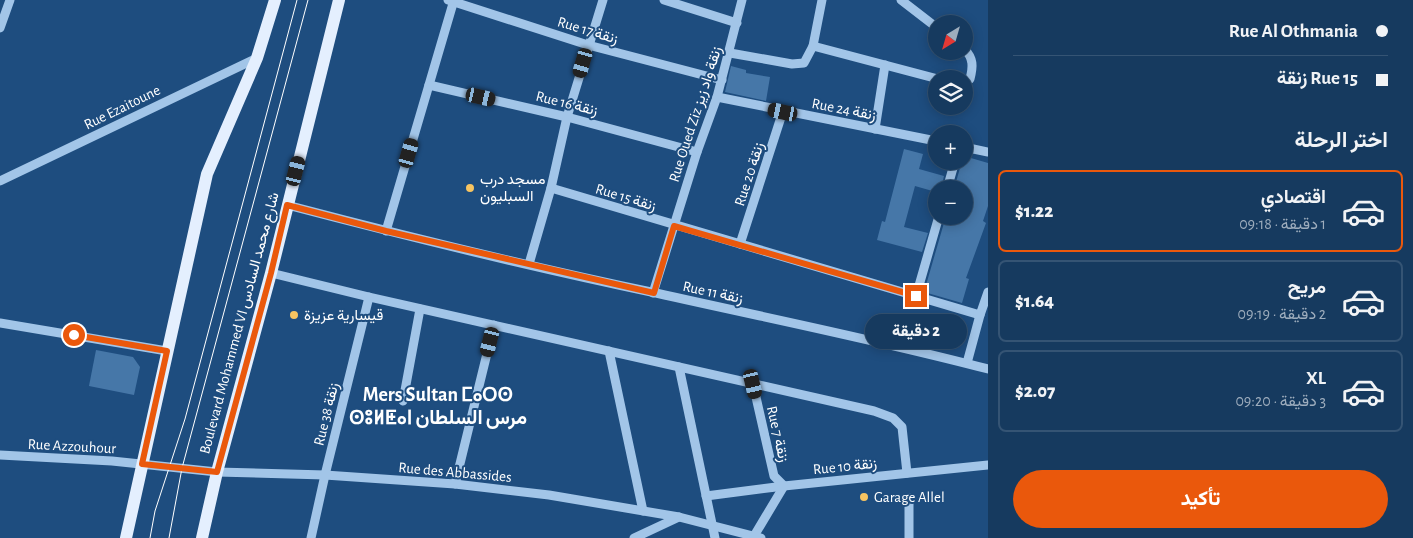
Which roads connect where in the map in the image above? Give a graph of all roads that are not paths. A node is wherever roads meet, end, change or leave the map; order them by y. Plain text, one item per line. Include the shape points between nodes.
1 (10, 0) edge
2 (275, 0) edge
3 (339, 0) edge
4 (452, 0) edge
5 (603, 0) edge
6 (664, 0) edge
7 (742, 0) edge
8 (822, 0) edge
9 (901, 0) edge
10 (928, 21) edge
11 (737, 23) junction
12 (0, 28) edge
13 (588, 46) junction
14 (813, 46) junction
15 (730, 53) junction
16 (257, 58) junction
17 (885, 65) junction
18 (928, 76) edge
19 (722, 80) junction
20 (429, 85) junction
21 (717, 97) junction
22 (783, 112) junction
23 (567, 116) junction
24 (875, 129) junction
25 (928, 139) edge
26 (973, 148) edge
27 (697, 152) junction
28 (988, 152) edge
29 (0, 181) edge
30 (551, 188) junction
31 (287, 205) junction
32 (936, 225) edge
33 (674, 226) junction
34 (386, 231) junction
35 (740, 244) junction
36 (529, 264) junction
37 (271, 273) junction
38 (988, 292) edge
39 (654, 293) junction
40 (916, 296) junction
41 (369, 297) junction
42 (420, 308) junction
43 (980, 315) junction
44 (0, 323) edge
45 (494, 325) junction
46 (167, 351) junction
47 (609, 351) junction
48 (967, 363) junction
49 (679, 367) junction
50 (988, 368) edge
51 (753, 384) junction
52 (403, 401) dead end
53 (0, 455) edge
54 (142, 464) junction
55 (988, 465) edge
56 (217, 472) junction
57 (907, 473) junction
58 (325, 475) junction
59 (455, 484) junction
60 (784, 486) junction
61 (706, 496) junction
62 (909, 498) dead end
63 (643, 510) junction
64 (680, 517) junction
65 (712, 524) junction
66 (758, 537) edge
67 (126, 538) edge
68 (202, 538) edge
69 (311, 538) edge
70 (634, 538) edge
71 (715, 538) edge
72 (909, 538) edge

1 - 12 street
2 - 16 main road
3 - 31 main road, Boulevard Mohammed VI شارع محمد السادس
4 - 13 street, Rue 17 زنقة
4 - 20 street
5 - 13 street
6 - 11 street
7 - 11 street, Rue Oued Ziz زنقة واد زيز
8 - 14 street
9 - 10 street
11 - 15 street, Rue Oued Ziz زنقة واد زيز
13 - 19 street, Rue 17 زنقة
13 - 23 street
14 - 15 street via 804,64
14 - 17 street
15 - 19 street, Rue Oued Ziz زنقة واد زيز
16 - 29 street, Rue Ezaitoune
16 - 46 main road via 206,174
17 - 18 street
17 - 24 street
19 - 21 street, Rue Oued Ziz زنقة واد زيز
20 - 23 street, Rue 16 زنقة
20 - 34 street
21 - 22 street, Rue 24 زنقة
21 - 27 street, Rue Oued Ziz زنقة واد زيز
22 - 24 street, Rue 24 زنقة
22 - 35 street, Rue 20 زنقة
23 - 27 street, Rue 16 زنقة
23 - 30 street
24 - 25 street, Rue 24 زنقة
26 - 28 street
27 - 33 street, Rue Oued Ziz زنقة واد زيز
30 - 33 street, Rue 15 زنقة
30 - 36 street
31 - 34 street, Rue 11 زنقة
31 - 37 main road, Boulevard Mohammed VI شارع محمد السادس
32 - 40 street
33 - 35 street, Rue 15 زنقة
33 - 39 street, Rue Oued Ziz زنقة واد زيز
34 - 36 street, Rue 11 زنقة
35 - 40 street, Rue 15 زنقة
36 - 39 street, Rue 11 زنقة
37 - 41 street
37 - 56 main road, Boulevard Mohammed VI شارع محمد السادس
38 - 43 street
39 - 48 street, Rue 11 زنقة via 840,332
40 - 43 street, Rue 15 زنقة
41 - 42 street
41 - 58 street, Rue 38 زنقة
42 - 45 street
42 - 52 street
43 - 48 street
44 - 46 street
45 - 47 street
45 - 59 street
46 - 54 main road
47 - 49 street
47 - 63 street
48 - 50 street, Rue 11 زنقة
49 - 51 street
49 - 61 street
51 - 57 street via 893,418 902,427
51 - 60 street, Rue 7 زنقة via 774,476
53 - 54 street, Rue Azzouhour
54 - 56 street, Rue des Abbassides
54 - 67 main road
55 - 57 street, Rue 10 زنقة
56 - 58 street, Rue des Abbassides
56 - 68 main road, Boulevard Mohammed VI شارع محمد السادس
57 - 60 street, Rue 10 زنقة
58 - 59 street, Rue des Abbassides
58 - 69 street, Rue 38 زنقة
59 - 63 street, Rue des Abbassides
60 - 61 street, Rue 10 زنقة
60 - 66 street
61 - 65 street
62 - 72 street
63 - 64 street, Rue des Abbassides
64 - 65 street, Rue des Abbassides
64 - 70 street
65 - 66 street, Rue des Abbassides
65 - 71 street

